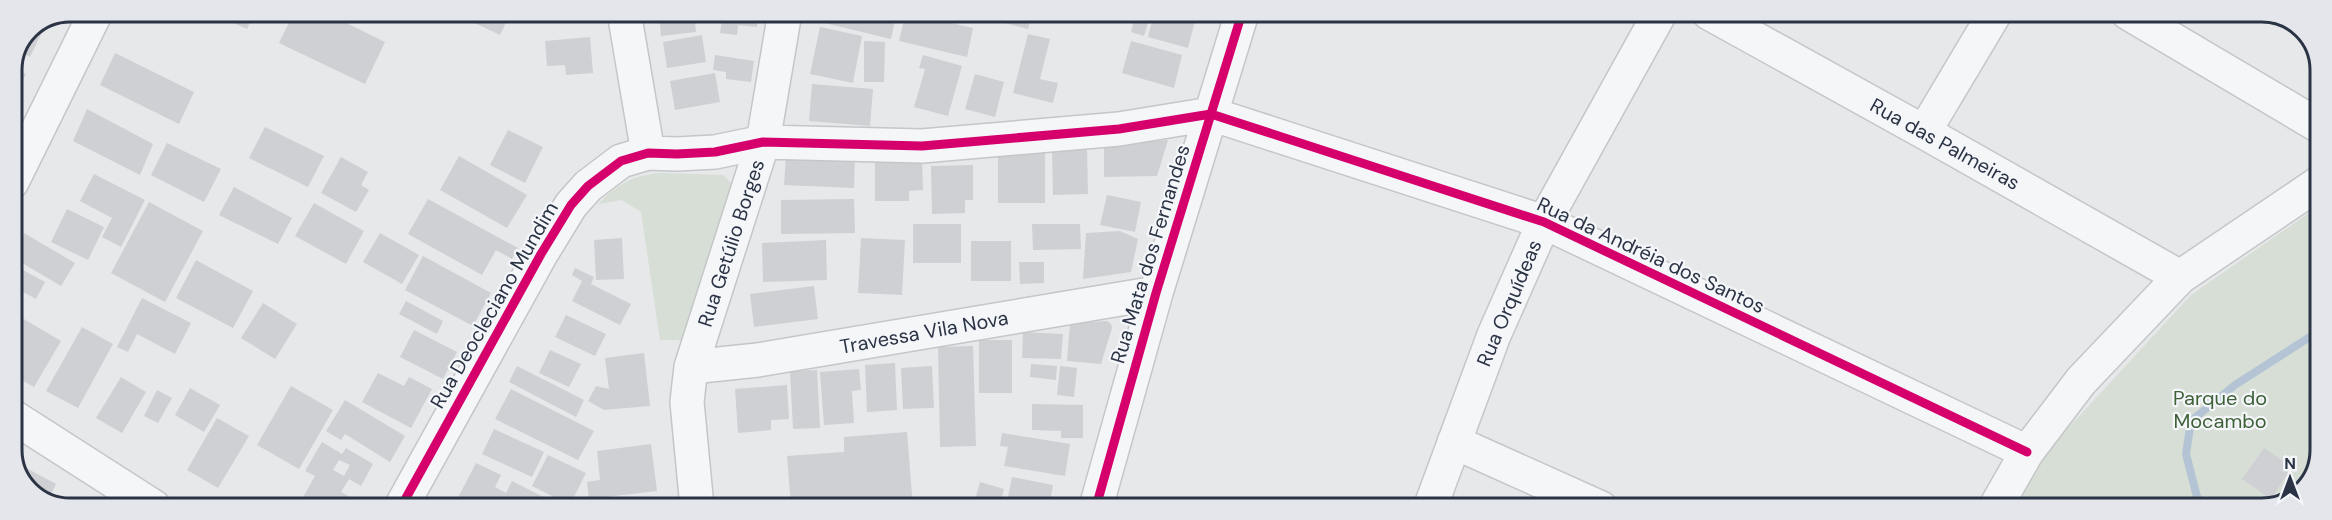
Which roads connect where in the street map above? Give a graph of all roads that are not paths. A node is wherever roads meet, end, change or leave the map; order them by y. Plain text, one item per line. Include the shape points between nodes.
1 (91, 22) edge
2 (626, 22) edge
3 (783, 22) edge
4 (1239, 22) edge
5 (1655, 22) edge
6 (1725, 22) edge
7 (1990, 22) edge
8 (2143, 22) edge
9 (1211, 114) junction
10 (2309, 120) edge
11 (1924, 132) junction
12 (763, 142) junction
13 (648, 153) junction
14 (22, 161) edge
15 (2309, 190) edge
16 (1544, 222) junction
17 (2180, 277) junction
18 (1156, 293) junction
19 (691, 367) junction
20 (23, 423) edge
21 (1454, 442) junction
22 (2027, 452) junction
23 (140, 498) edge
24 (406, 498) edge
25 (695, 498) edge
26 (1099, 498) edge
27 (1434, 498) edge
28 (1579, 498) edge
29 (2001, 498) edge

1 - 14 street
2 - 13 street
3 - 12 street, Rua Getúlio Borges
4 - 9 street, Rua Mata dos Fernandes
5 - 16 street, Rua Orquídeas
6 - 11 street, Rua das Palmeiras
7 - 11 street
8 - 10 street
9 - 12 street, Rua Deocleciano Mundim via 1119,129 922,146
9 - 16 street, Rua da Andréia dos Santos
9 - 18 street, Rua Mata dos Fernandes
11 - 17 street, Rua das Palmeiras
12 - 13 street, Rua Deocleciano Mundim via 715,152
12 - 19 street, Rua Getúlio Borges
13 - 24 street, Rua Deocleciano Mundim via 621,161 588,186 571,205
15 - 17 street
16 - 21 street, Rua Orquídeas via 1494,335
16 - 22 street, Rua da Andréia dos Santos
17 - 22 street via 2081,381
18 - 19 street, Travessa Vila Nova via 758,360
18 - 26 street, Rua Mata dos Fernandes
19 - 25 street, Rua Getúlio Borges via 687,402
20 - 23 street
21 - 27 street, Rua Orquídeas
21 - 28 street
22 - 29 street

